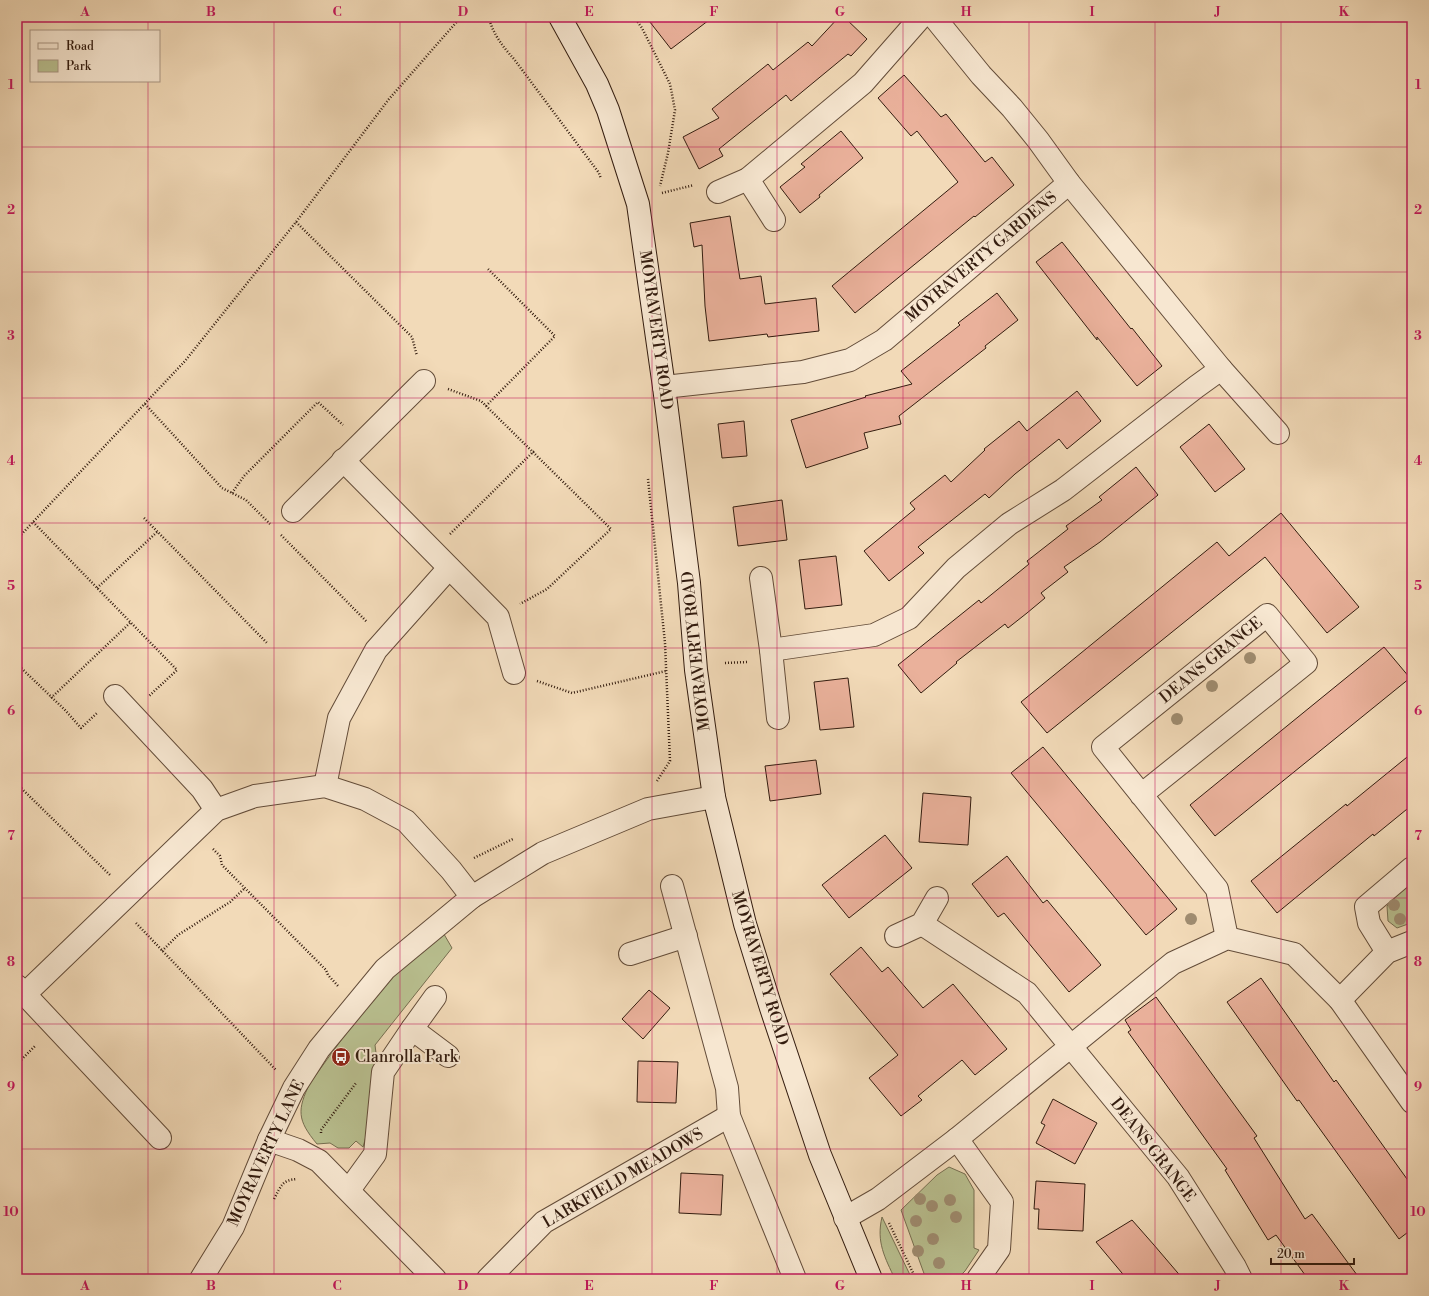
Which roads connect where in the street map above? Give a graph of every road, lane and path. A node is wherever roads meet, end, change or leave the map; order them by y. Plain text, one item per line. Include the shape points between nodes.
1 (461, 17) edge
2 (489, 17) edge
3 (560, 17) edge
4 (634, 17) edge
5 (921, 17) edge
6 (934, 17) edge
7 (748, 179) junction
8 (602, 180) dead end
9 (1069, 183) junction
10 (660, 187) dead end
11 (718, 192) dead end
12 (774, 220) dead end
13 (296, 222) junction
14 (488, 269) dead end
15 (1221, 368) junction
16 (424, 381) junction
17 (664, 388) junction
18 (145, 404) junction
19 (486, 406) junction
20 (1278, 433) dead end
21 (361, 443) junction
22 (534, 451) junction
23 (343, 460) junction
24 (648, 477) dead end
25 (232, 493) junction
26 (293, 511) dead end
27 (144, 518) dead end
28 (33, 522) junction
29 (271, 525) dead end
30 (276, 530) dead end
31 (157, 532) junction
32 (17, 539) edge
33 (433, 551) junction
34 (449, 568) junction
35 (761, 578) dead end
36 (97, 588) junction
37 (498, 617) junction
38 (131, 622) junction
39 (384, 640) junction
40 (267, 643) dead end
41 (771, 650) junction
42 (17, 664) edge
43 (666, 671) junction
44 (514, 673) joint
45 (115, 696) joint
46 (51, 698) junction
47 (131, 712) junction
48 (778, 718) dead end
49 (17, 784) edge
50 (650, 784) dead end
51 (325, 786) junction
52 (1141, 795) junction
53 (714, 798) junction
54 (216, 810) junction
55 (194, 830) junction
56 (514, 839) dead end
57 (1412, 868) edge
58 (450, 870) junction
59 (672, 886) dead end
60 (245, 888) junction
61 (472, 897) junction
62 (937, 898) dead end
63 (123, 899) junction
64 (922, 924) junction
65 (686, 936) junction
66 (896, 936) dead end
67 (1227, 938) junction
68 (1412, 942) edge
69 (162, 951) junction
70 (1387, 952) junction
71 (630, 954) dead end
72 (326, 970) dead end
73 (21, 990) edge
74 (435, 997) dead end
75 (1340, 1000) junction
76 (412, 1029) junction
77 (1071, 1047) junction
78 (448, 1056) dead end
79 (358, 1080) dead end
80 (294, 1088) junction
81 (1412, 1102) edge
82 (729, 1116) junction
83 (160, 1138) dead end
84 (957, 1139) junction
85 (269, 1140) junction
86 (319, 1161) junction
87 (301, 1179) dead end
88 (349, 1190) junction
89 (878, 1198) junction
90 (272, 1204) dead end
91 (845, 1218) junction
92 (201, 1279) edge
93 (435, 1279) edge
94 (488, 1279) edge
95 (794, 1279) edge
96 (871, 1279) edge
97 (916, 1279) edge
98 (978, 1279) edge
99 (1241, 1279) edge

1 - 13 path via 389,99
2 - 8 path via 502,45
3 - 17 street, MOYRAVERTY ROAD via 597,84 638,204
4 - 10 path via 670,84 674,104 668,154
5 - 7 street via 863,83
6 - 9 street via 981,75 1012,108
7 - 11 street
7 - 12 street
9 - 15 street, MOYRAVERTY GARDENS
9 - 17 street, MOYRAVERTY GARDENS via 884,340 850,360 803,372
13 - 16 path via 412,337
13 - 18 path via 185,361
14 - 19 path via 555,336
15 - 20 street, MOYRAVERTY GARDENS
15 - 41 street via 1063,490 1009,524 956,568 910,618 874,635
16 - 19 path via 481,401
16 - 21 street
17 - 53 street, MOYRAVERTY ROAD via 689,583 696,670
18 - 25 path via 222,488
18 - 28 path
19 - 22 path
21 - 23 street
21 - 25 path via 318,402 244,476
22 - 33 path
22 - 37 path via 612,528 547,589
23 - 26 street
23 - 33 street
24 - 43 path
25 - 29 path via 246,500
27 - 31 path
28 - 32 path
28 - 36 path
30 - 39 path
31 - 36 path
31 - 40 path
33 - 34 street
34 - 37 street
34 - 39 street
35 - 41 street
36 - 38 path
37 - 44 street
38 - 46 path
38 - 47 path via 177,670
39 - 51 street via 339,718
41 - 48 street
42 - 46 path
43 - 44 path via 572,693
43 - 50 path via 670,761 657,780
45 - 46 path via 81,728
45 - 47 street
47 - 54 street via 202,788
49 - 63 path
51 - 54 street via 255,796
51 - 58 street via 365,799 406,821
52 - 52 street, DEANS GRANGE via 1102,747 1267,615 1306,663
52 - 67 street, DEANS GRANGE via 1217,889
53 - 61 street, MOYRAVERTY LANE via 648,809 543,853
53 - 91 street, MOYRAVERTY ROAD via 745,924 771,1008 820,1155
54 - 55 street
55 - 60 path via 220,856 222,865
55 - 63 street
56 - 58 path
57 - 70 street via 1366,907 1369,923
58 - 61 street
59 - 65 street
60 - 69 path via 230,902 178,935
60 - 72 path
61 - 80 street, MOYRAVERTY LANE via 385,970 319,1050
62 - 64 street
63 - 69 path
63 - 73 street
64 - 66 street
64 - 77 street, DEANS GRANGE via 1027,993
65 - 71 street
65 - 82 street via 727,1088
67 - 75 street via 1294,954
67 - 77 street via 1173,963
68 - 70 street
69 - 80 path
70 - 75 street
73 - 83 street
74 - 76 street
75 - 81 street
76 - 78 street
76 - 88 street via 383,1072 375,1154
77 - 84 street
77 - 99 street, DEANS GRANGE via 1178,1177 1236,1267
79 - 86 path via 321,1130
80 - 85 street, MOYRAVERTY LANE
82 - 94 street, LARKFIELD MEADOWS via 544,1222
82 - 95 street
84 - 89 street
84 - 98 street via 1002,1202 999,1249
85 - 86 street via 298,1150
85 - 92 street, MOYRAVERTY LANE via 233,1227
86 - 88 street
87 - 90 path via 283,1183
88 - 93 street
89 - 91 street
89 - 97 path
91 - 96 street, MOYRAVERTY ROAD

